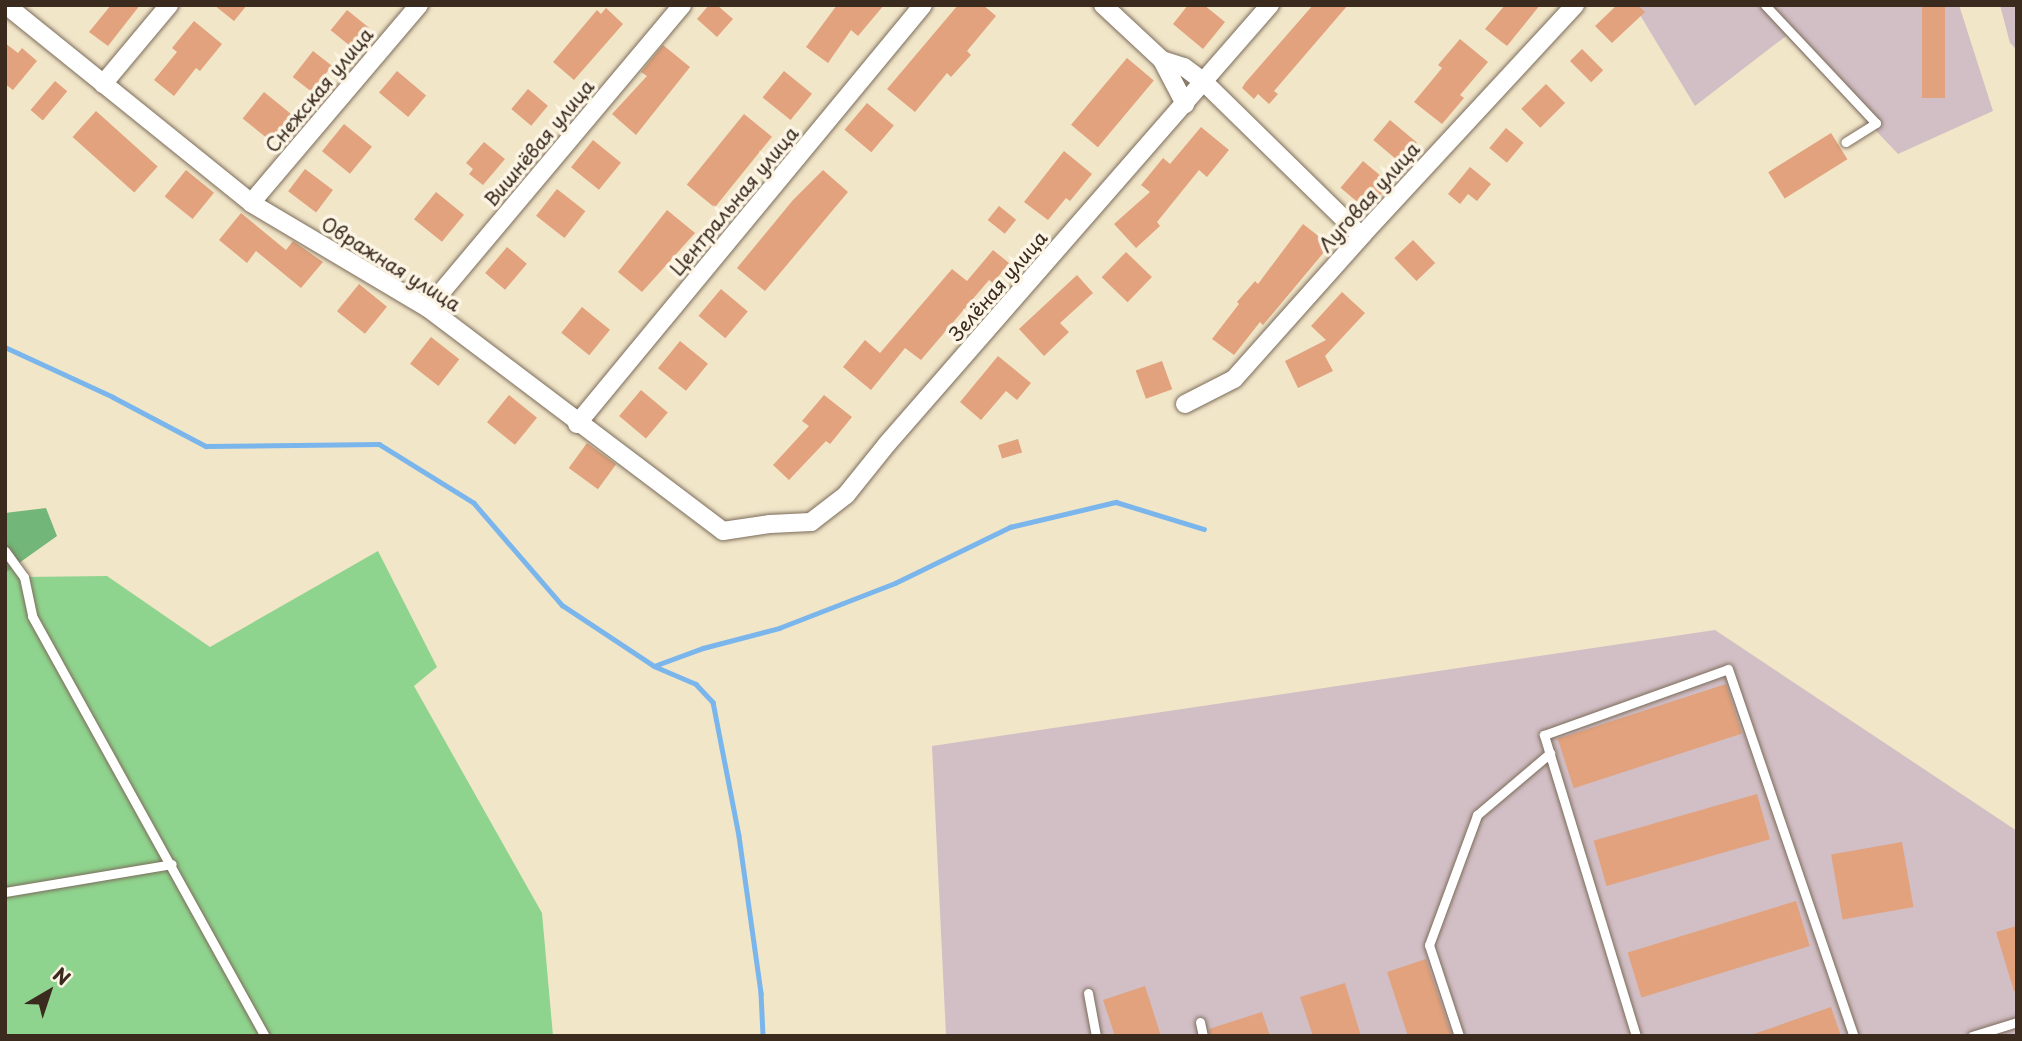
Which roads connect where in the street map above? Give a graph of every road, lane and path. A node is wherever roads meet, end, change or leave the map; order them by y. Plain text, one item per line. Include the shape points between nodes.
1 (6, 5) edge
2 (169, 5) edge
3 (419, 5) edge
4 (681, 5) edge
5 (923, 5) edge
6 (1103, 5) edge
7 (1270, 5) edge
8 (1576, 5) edge
9 (1765, 5) edge
10 (1162, 60) junction
11 (1204, 82) junction
12 (103, 85) junction
13 (1185, 104) junction
14 (1846, 142) dead end
15 (251, 203) junction
16 (1361, 236) junction
17 (428, 308) junction
18 (1185, 404) dead end
19 (578, 424) junction
20 (723, 531) joint
21 (5, 551) edge
22 (1550, 753) junction
23 (172, 864) junction
24 (5, 892) edge
25 (1088, 993) dead end
26 (1200, 1022) dead end
27 (2017, 1022) edge
28 (265, 1036) edge
29 (1096, 1036) edge
30 (1203, 1036) edge
31 (1459, 1036) edge
32 (1636, 1036) edge
33 (1854, 1036) edge
34 (1972, 1036) edge

1 - 12 street, Овражная улица
2 - 12 street
3 - 15 street, Снежская улица
4 - 17 street, Вишнёвая улица
5 - 19 street, Центральная улица
6 - 10 street
7 - 11 street, Зелёная улица
8 - 16 street, Луговая улица
9 - 14 lane via 1876,122
10 - 11 street via 1184,67
10 - 13 street
11 - 13 street, Зелёная улица
11 - 16 street
12 - 15 street, Овражная улица
13 - 20 street, Зелёная улица via 846,495 811,522
15 - 17 street, Овражная улица
16 - 18 street, Луговая улица via 1234,379
17 - 19 street, Овражная улица
19 - 20 street, Овражная улица
21 - 23 lane via 24,577 32,616
22 - 31 lane via 1476,815 1429,945
22 - 32 lane
22 - 33 lane via 1544,735 1728,668
23 - 24 lane
23 - 28 lane
25 - 29 lane
26 - 30 lane
27 - 34 lane

